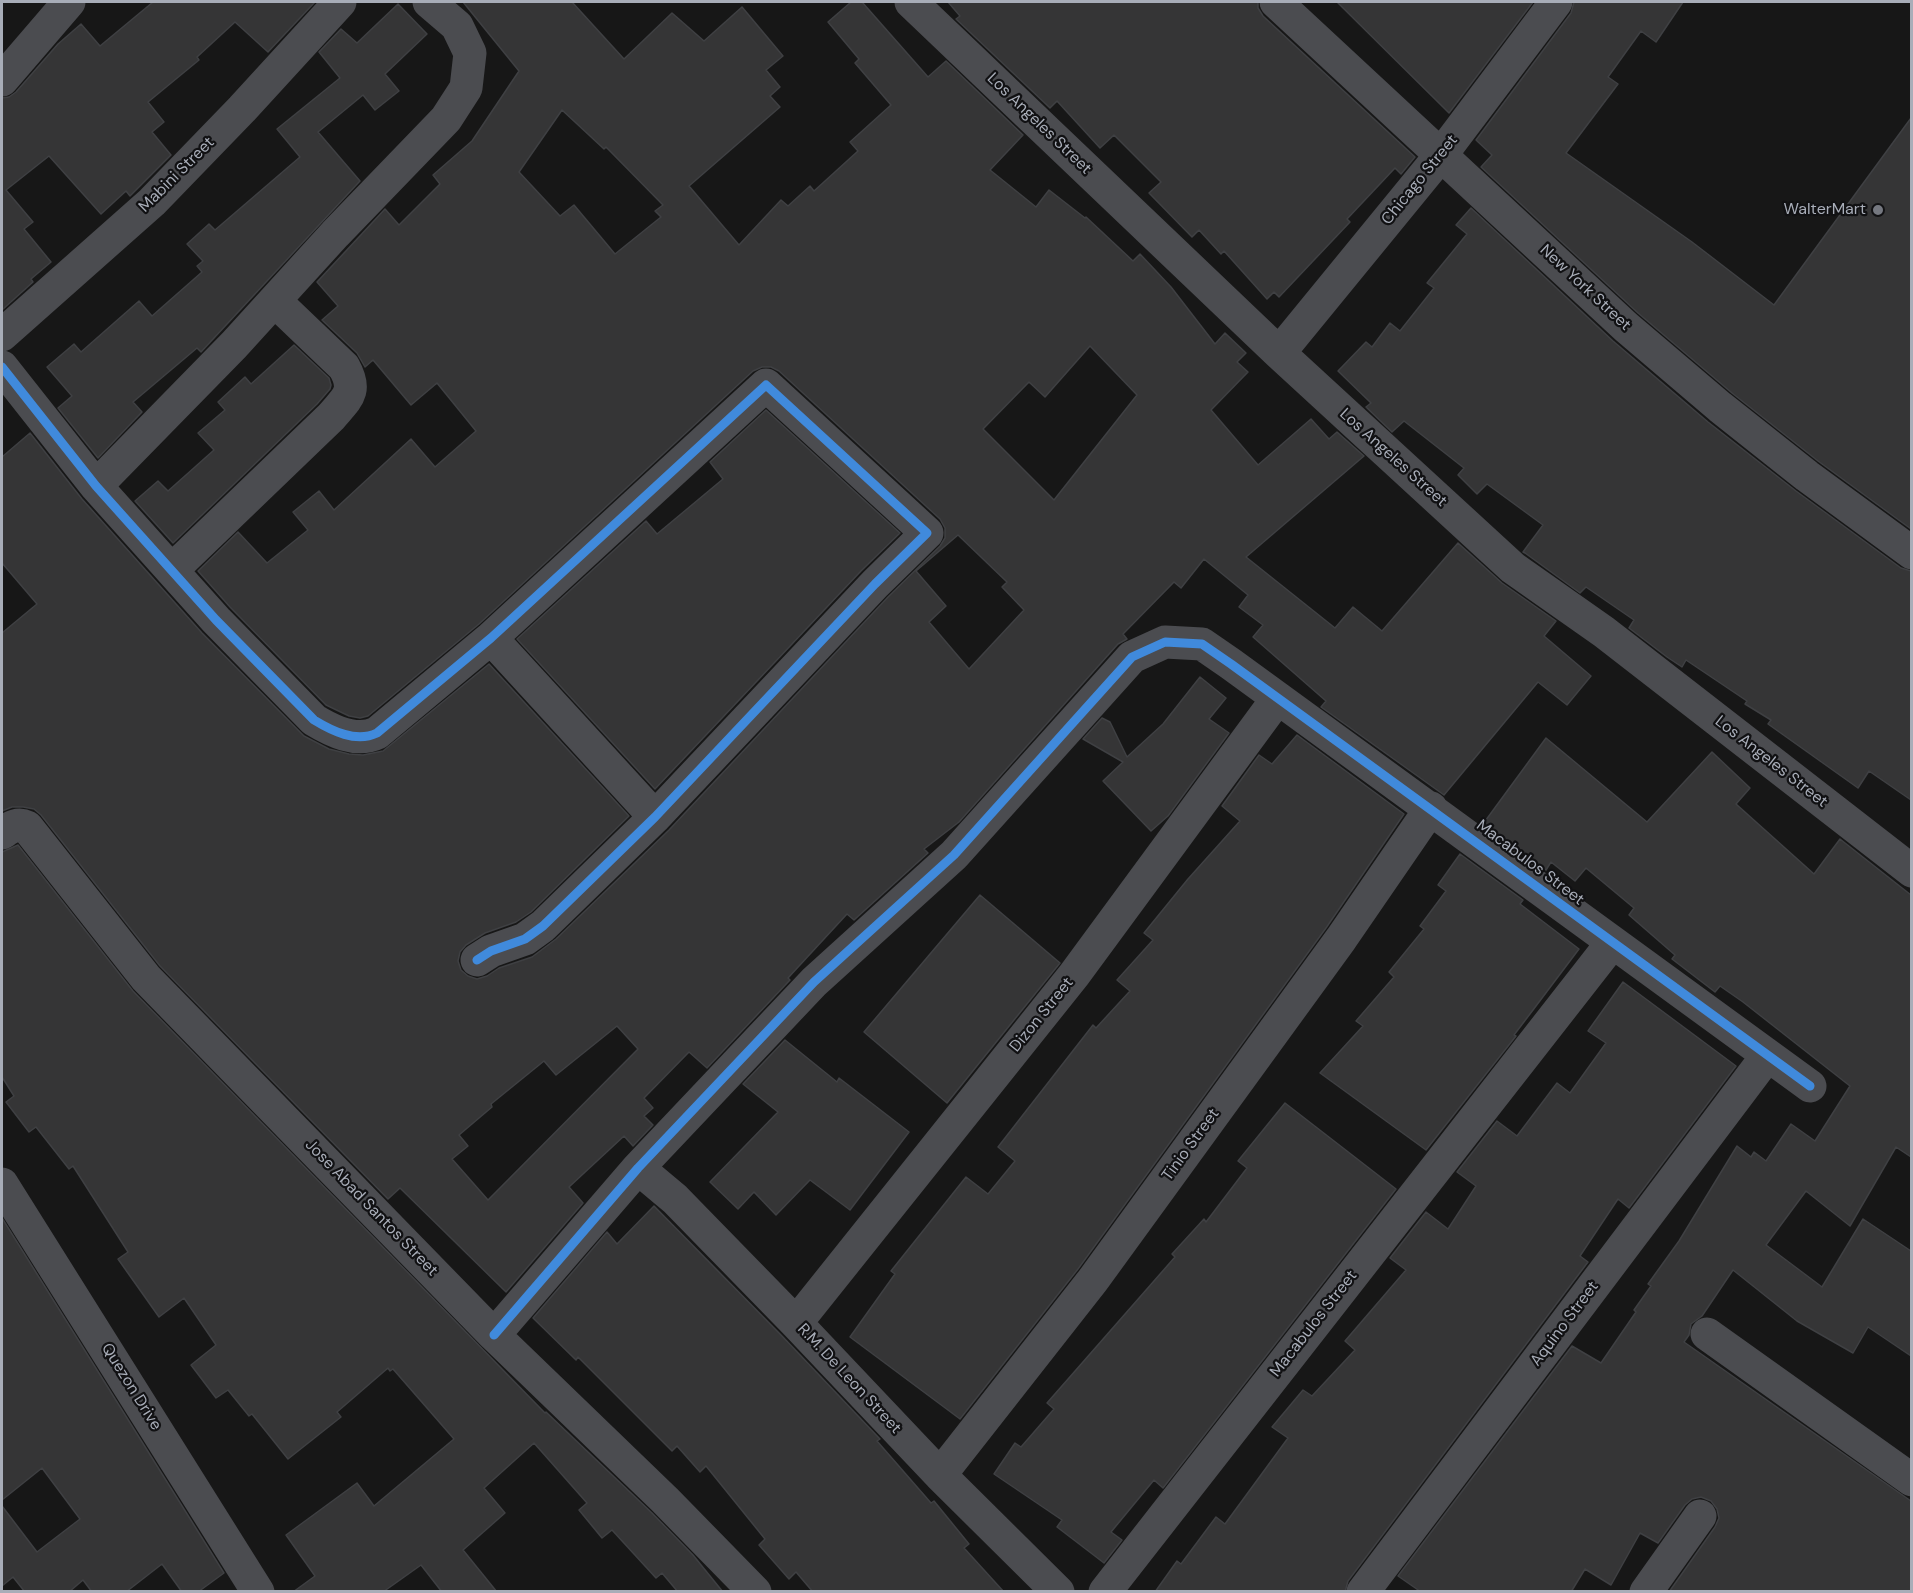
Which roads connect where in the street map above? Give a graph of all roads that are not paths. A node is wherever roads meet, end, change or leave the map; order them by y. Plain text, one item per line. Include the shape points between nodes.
1 (69, 2) edge
2 (340, 2) edge
3 (429, 2) edge
4 (911, 2) edge
5 (1276, 2) edge
6 (1556, 2) edge
7 (2, 80) edge
8 (1441, 155) junction
9 (275, 301) junction
10 (2, 336) edge
11 (1279, 353) junction
12 (2, 367) edge
13 (96, 486) junction
14 (1911, 553) edge
15 (172, 570) junction
16 (491, 638) junction
17 (1277, 699) junction
18 (1431, 808) junction
19 (654, 817) junction
20 (2, 833) edge
21 (1911, 871) edge
22 (1612, 943) junction
23 (477, 960) dead end
24 (1767, 1056) junction
25 (1810, 1086) dead end
26 (638, 1168) junction
27 (2, 1184) edge
28 (796, 1323) junction
29 (1707, 1334) dead end
30 (494, 1335) junction
31 (940, 1475) junction
32 (1911, 1480) edge
33 (1700, 1516) dead end
34 (258, 1592) edge
35 (755, 1592) edge
36 (1058, 1592) edge
37 (1105, 1592) edge
38 (1363, 1592) edge
39 (1646, 1592) edge

1 - 7 street
2 - 10 street, Mabini Street via 152,202
3 - 9 street via 457,26 470,53 466,88 446,119
4 - 11 street, Los Angeles Street
5 - 8 street, New York Street
6 - 8 street, Chicago Street
8 - 11 street, Chicago Street
8 - 14 street, New York Street via 1626,327 1720,407
9 - 13 street
9 - 15 street via 344,367 351,379 351,394
11 - 21 street, Los Angeles Street via 1513,568 1604,632
12 - 13 street
13 - 15 street
15 - 16 street via 314,720 356,738 377,733
16 - 19 street
16 - 19 street via 766,385 927,534
17 - 18 street, Macabulos Street
17 - 26 street, Macabulos Street via 1202,644 1166,642 1132,657 954,855 814,982
17 - 28 street, Dizon Street via 1074,975
18 - 22 street, Macabulos Street
18 - 31 street, Tinio Street via 1341,939 1093,1280
19 - 23 street via 543,926 525,939
20 - 30 street, Jose Abad Santos Street via 21,824 27,827 146,978
22 - 24 street, Macabulos Street
22 - 37 street, Macabulos Street
24 - 25 street, Macabulos Street
24 - 38 street, Aquino Street
26 - 28 street, R.M. De Leon Street via 675,1199
26 - 30 street, Macabulos Street
27 - 34 street, Quezon Drive
28 - 31 street, R.M. De Leon Street
29 - 32 street
30 - 35 street, Jose Abad Santos Street
31 - 36 street, R.M. De Leon Street
33 - 39 street

